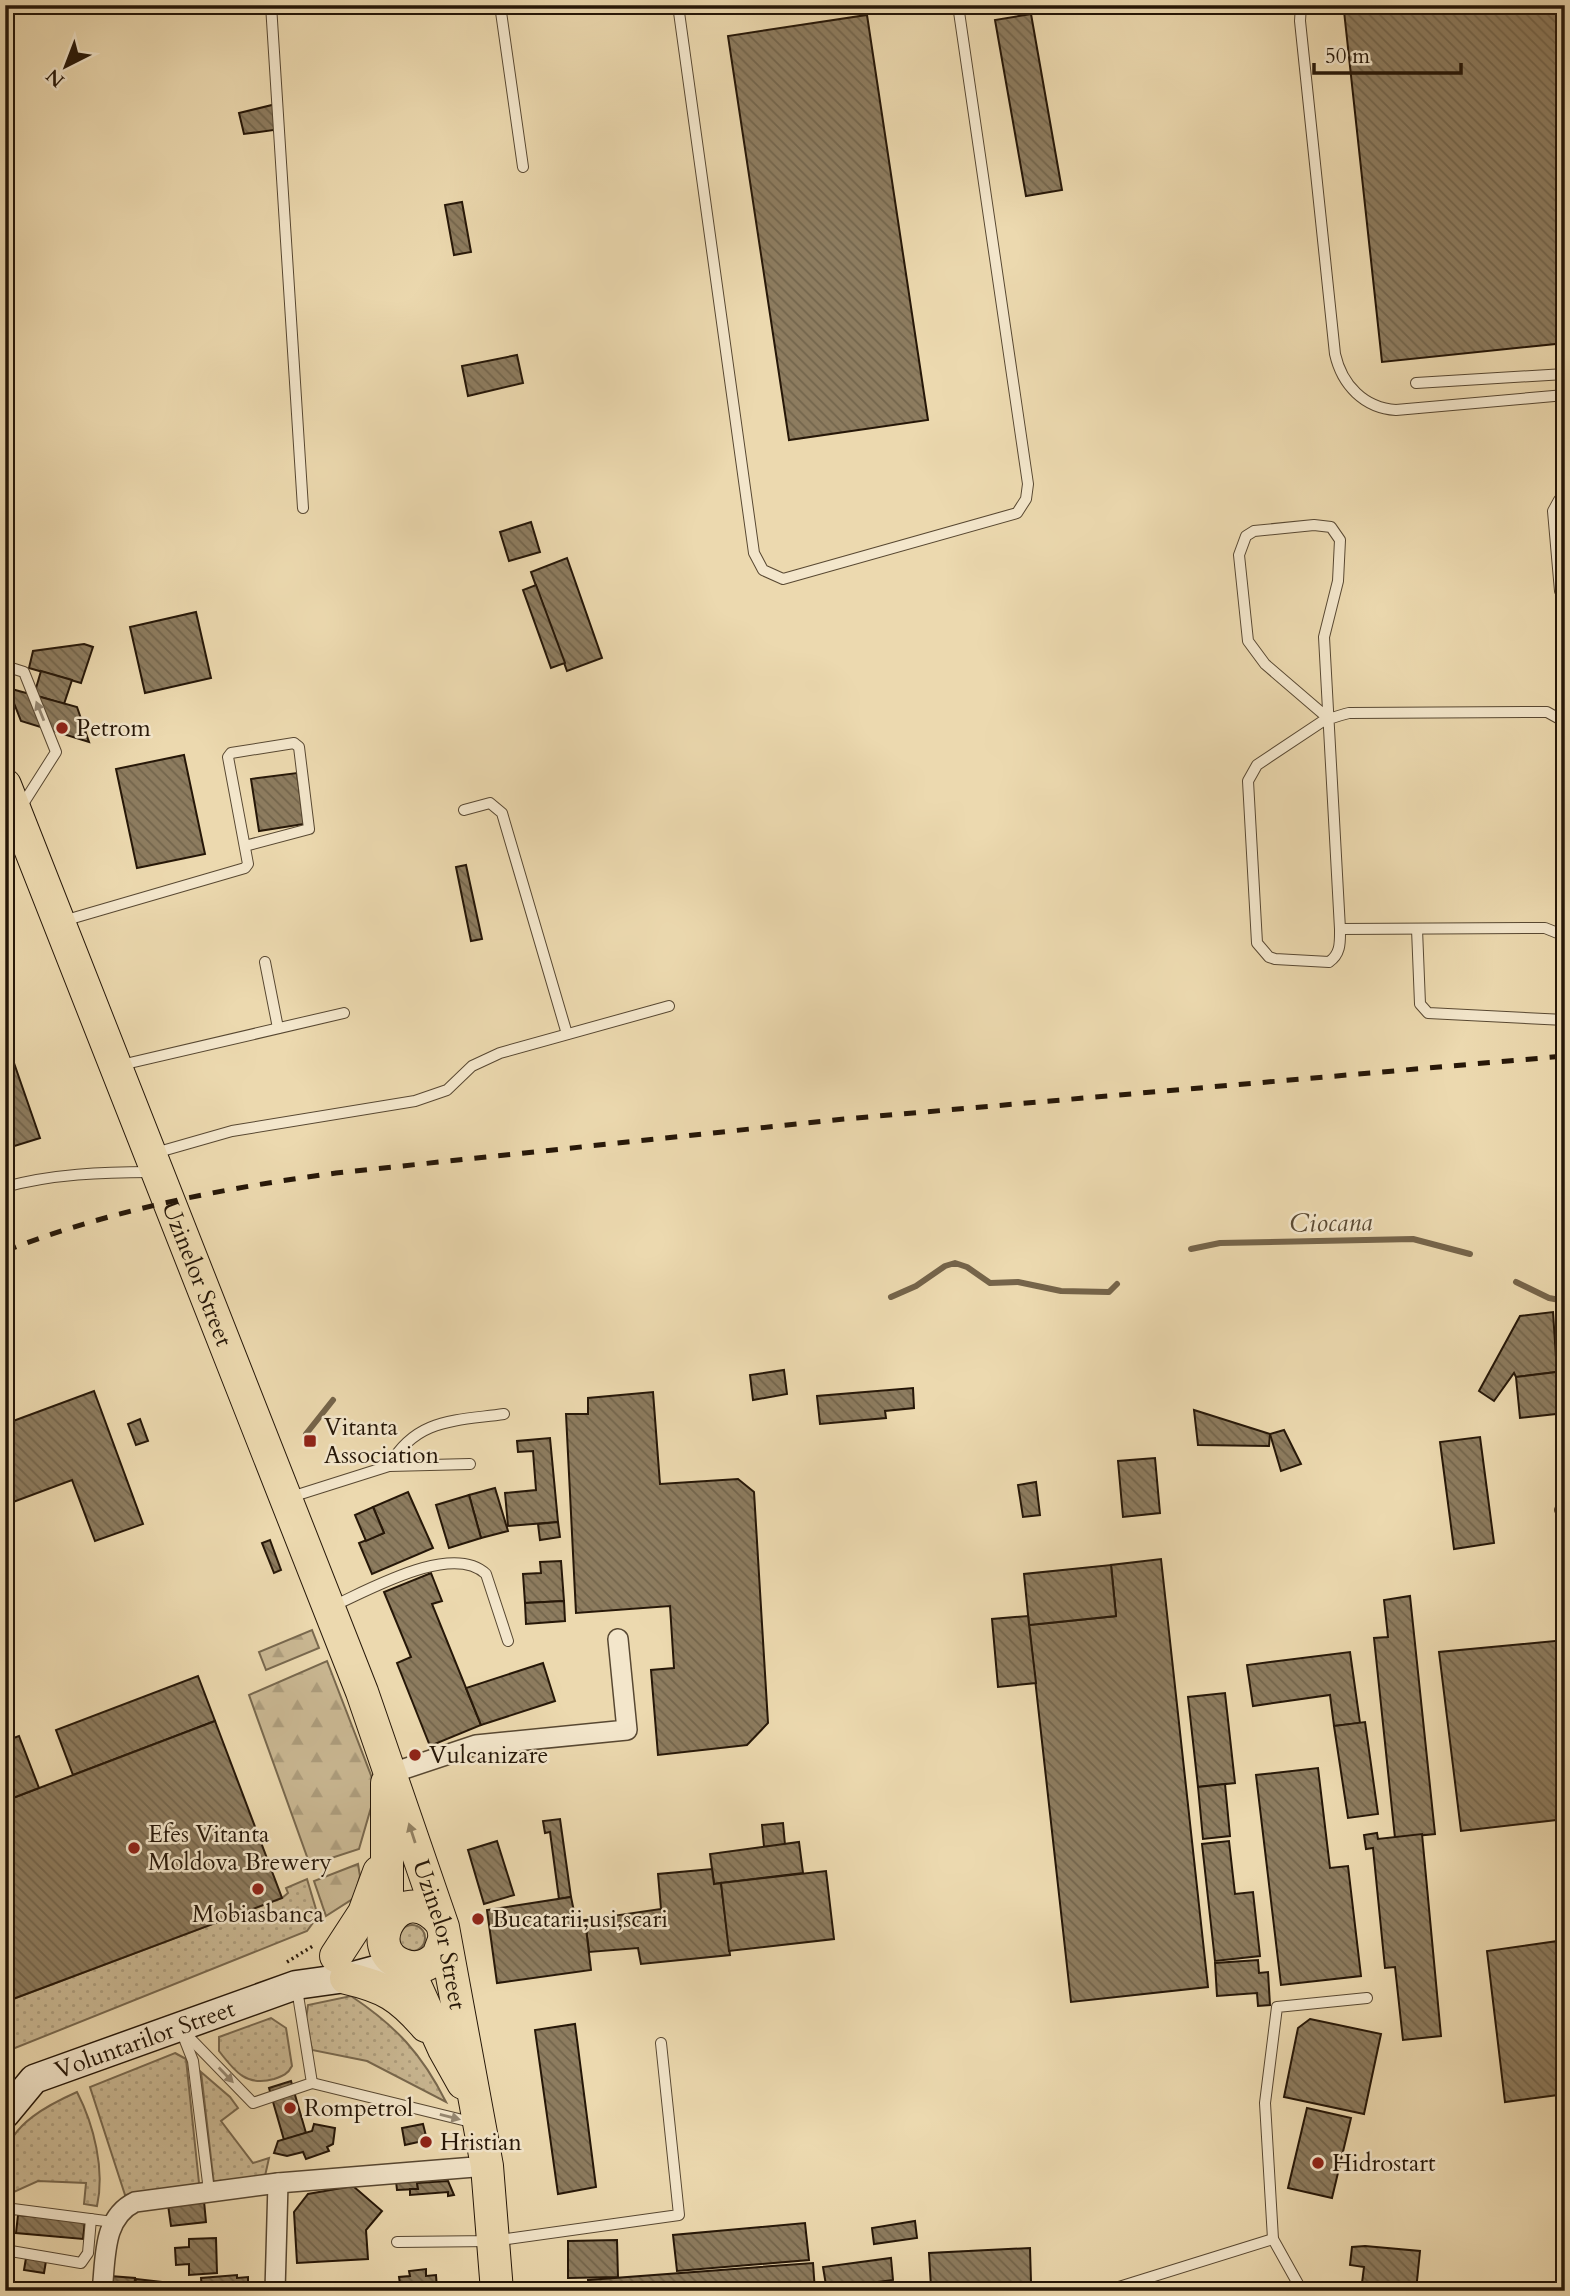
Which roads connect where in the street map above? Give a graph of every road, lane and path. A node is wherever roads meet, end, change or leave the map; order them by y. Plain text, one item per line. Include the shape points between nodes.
1 (271, 5) edge
2 (500, 5) edge
3 (678, 5) edge
4 (958, 5) edge
5 (1301, 5) edge
6 (523, 167) dead end
7 (1565, 374) edge
8 (1416, 383) dead end
9 (1565, 395) edge
10 (1565, 499) edge
11 (303, 508) dead end
12 (1565, 597) edge
13 (5, 666) edge
14 (1329, 719) junction
15 (1565, 722) edge
16 (5, 785) edge
17 (464, 810) dead end
18 (17, 814) junction
19 (244, 846) junction
20 (60, 922) junction
21 (1340, 929) junction
22 (1417, 929) junction
23 (1565, 936) edge
24 (265, 962) dead end
25 (669, 1006) dead end
26 (344, 1013) dead end
27 (1565, 1020) edge
28 (278, 1028) junction
29 (567, 1034) junction
30 (117, 1066) junction
31 (155, 1163) junction
32 (5, 1187) edge
33 (504, 1414) dead end
34 (470, 1464) dead end
35 (389, 1466) junction
36 (287, 1499) junction
37 (329, 1607) junction
38 (618, 1639) dead end
39 (508, 1641) dead end
40 (390, 1768) junction
41 (386, 1847) junction
42 (386, 1926) junction
43 (442, 1931) junction
44 (334, 1956) junction
45 (403, 1965) junction
46 (288, 1975) junction
47 (1367, 1998) dead end
48 (179, 2026) junction
49 (661, 2043) dead end
50 (444, 2049) junction
51 (34, 2079) junction
52 (312, 2083) junction
53 (5, 2089) edge
54 (5, 2114) edge
55 (479, 2116) junction
56 (487, 2166) junction
57 (278, 2183) junction
58 (209, 2191) junction
59 (117, 2217) junction
60 (91, 2219) junction
61 (5, 2225) edge
62 (1273, 2239) junction
63 (493, 2241) junction
64 (397, 2242) dead end
65 (5, 2250) edge
66 (102, 2291) edge
67 (275, 2291) edge
68 (497, 2291) edge
69 (1106, 2291) edge
70 (1302, 2291) edge

1 - 11 lane
2 - 6 lane
3 - 4 lane via 754,553 764,570 783,579 1017,513 1026,499 1028,484
5 - 9 lane via 1335,354 1349,386 1370,404 1396,411
7 - 8 lane
10 - 12 lane via 1559,500 1553,511 1560,591
18 -> 13 lane via 56,752 24,672
14 - 14 lane via 1324,637 1338,581 1340,540 1331,527 1314,525 1254,531 1246,536 1239,555 1248,641 1265,664
14 - 15 lane via 1349,713 1547,712
14 - 21 lane
14 - 21 lane via 1257,765 1248,781 1248,794 1260,948 1275,959 1329,961 1340,947
16 - 18 main road, Uzinelor Street
17 - 29 lane via 490,803 502,813
18 - 20 main road, Uzinelor Street
19 - 19 lane via 309,829 299,747 294,743 229,757
19 - 20 lane via 245,868
20 - 30 main road, Uzinelor Street
21 - 22 lane
22 - 23 lane via 1545,928
22 - 27 lane via 1420,1004 1428,1013
24 - 28 lane
25 - 29 lane
26 - 28 lane
28 - 30 lane
29 - 31 lane via 483,1060 447,1090 415,1101 232,1131
30 - 31 main road, Uzinelor Street
31 - 32 lane
31 - 36 main road, Uzinelor Street
33 - 35 lane via 427,1427 407,1441
34 - 35 lane
35 - 36 lane
36 - 37 main road, Uzinelor Street
37 - 39 lane via 424,1567 471,1565 486,1574
37 - 40 main road, Uzinelor Street
38 - 40 street via 627,1730 475,1745
40 - 41 main road, Uzinelor Street
43 -> 40 main road, Uzinelor Street
41 - 42 main road, Uzinelor Street
41 - 44 main road via 364,1913
42 - 43 main road via 393,1915 409,1907 427,1909
42 - 44 main road, Voluntarilor Street
42 - 45 main road via 386,1949
43 - 45 main road via 432,1962
43 - 55 main road, Uzinelor Street
44 - 45 main road, Voluntarilor Street
44 - 46 main road, Voluntarilor Street
44 - 46 path via 313,1947
44 - 50 main road via 397,1996
45 - 50 main road, Uzinelor Street
46 - 48 main road, Voluntarilor Street
46 - 52 lane
47 - 62 lane via 1277,2007 1265,2103
48 - 51 main road, Voluntarilor Street
48 -> 52 lane via 253,2103
48 - 58 lane via 193,2061
49 - 63 lane via 680,2215
50 - 55 main road, Uzinelor Street
51 - 53 street
51 - 54 main road, Voluntarilor Street
52 -> 55 lane
55 - 56 main road, Uzinelor Street
56 - 57 street
56 - 63 main road, Uzinelor Street
57 - 58 street
57 - 67 street
58 - 59 street via 135,2202
59 - 60 lane
59 - 66 street
60 - 61 lane via 13,2209 7,2213
60 - 65 lane via 88,2253 81,2263
62 - 69 lane
62 - 70 lane
63 - 64 lane
63 - 68 main road, Uzinelor Street

